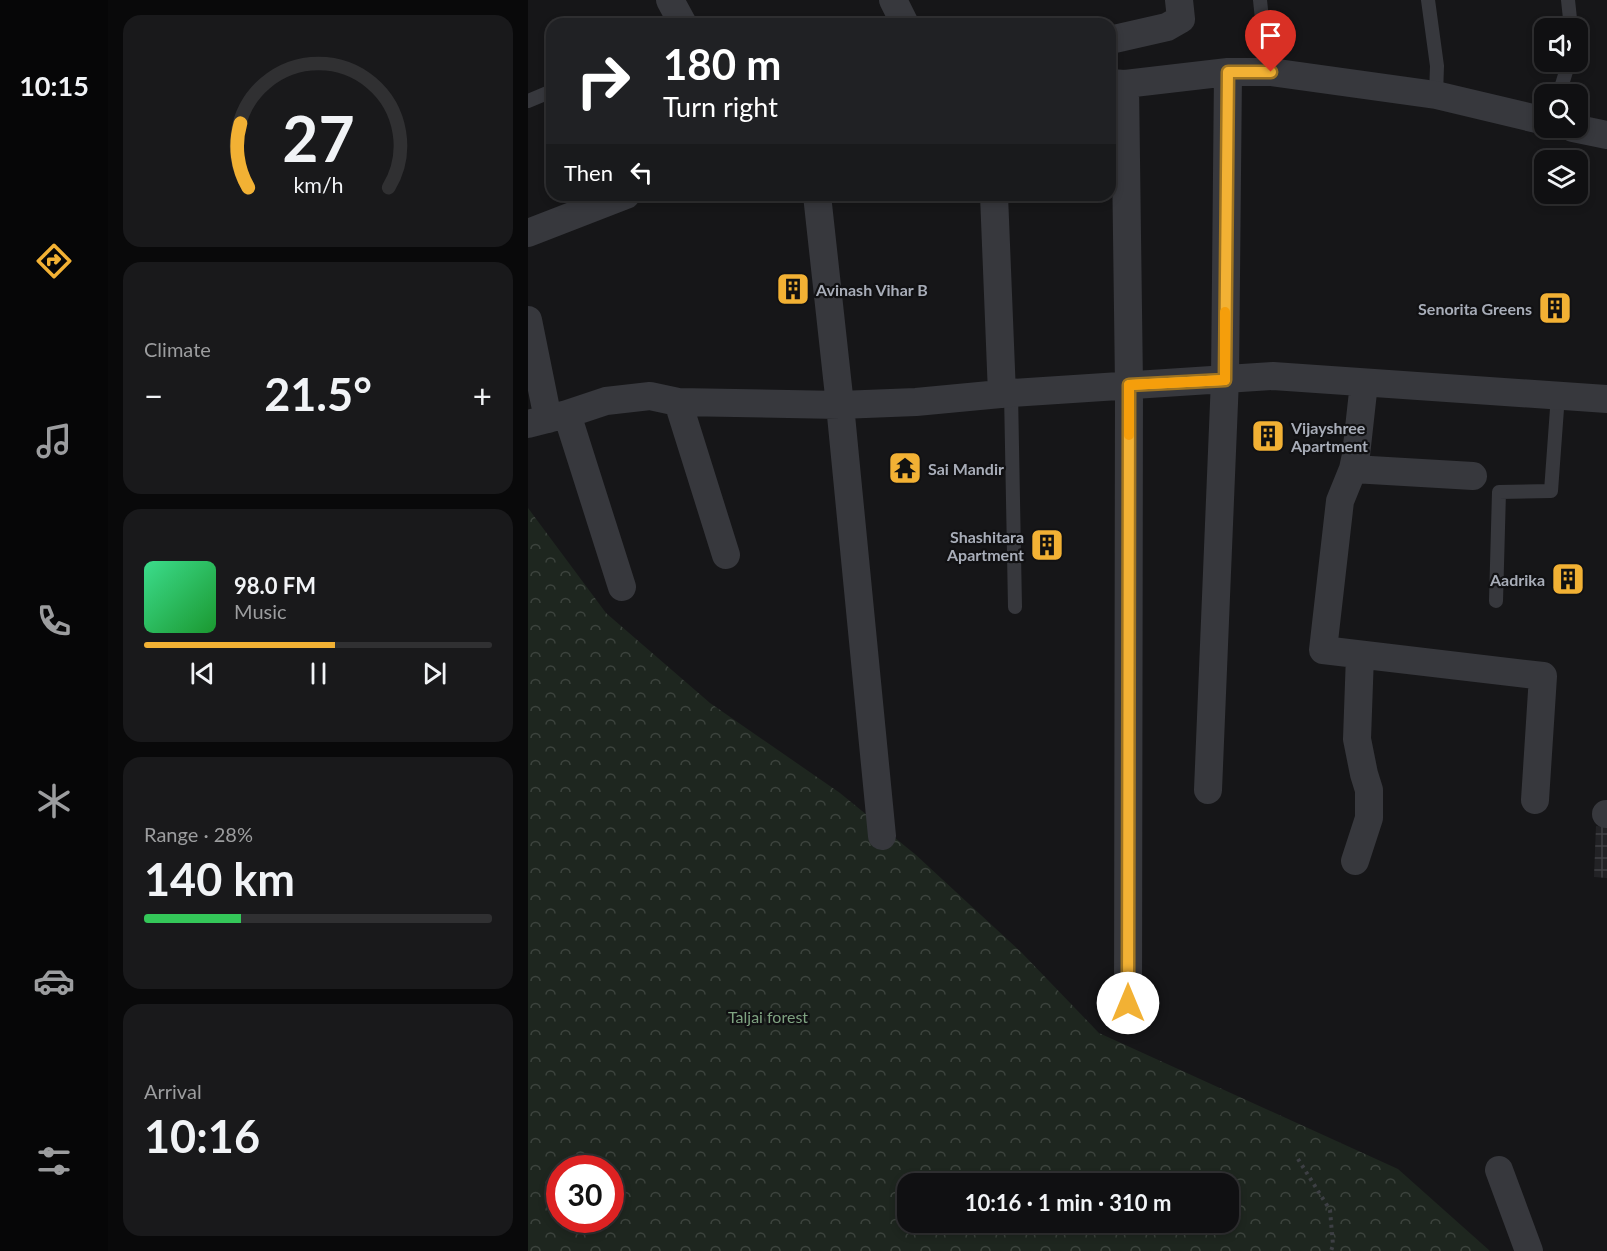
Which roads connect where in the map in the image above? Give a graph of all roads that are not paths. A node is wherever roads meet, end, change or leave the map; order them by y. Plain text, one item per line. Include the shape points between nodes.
1 (670, 0) edge
2 (893, 0) edge
3 (1179, 0) edge
4 (1260, 0) edge
5 (1428, 0) edge
6 (1568, 0) edge
7 (680, 18) edge
8 (902, 18) edge
9 (1570, 18) edge
10 (1116, 39) edge
11 (1228, 72) junction
12 (1271, 72) junction
13 (546, 94) edge
14 (1436, 95) junction
15 (1121, 97) edge
16 (528, 101) edge
17 (1534, 118) edge
18 (1588, 131) edge
19 (1607, 135) edge
20 (607, 201) edge
21 (818, 201) edge
22 (994, 201) edge
23 (528, 233) edge
24 (528, 320) edge
25 (1225, 380) junction
26 (1364, 383) junction
27 (1129, 385) junction
28 (1007, 393) junction
29 (1558, 395) junction
30 (1607, 399) edge
31 (678, 402) junction
32 (840, 405) junction
33 (548, 419) edge
34 (1353, 469) junction
35 (1473, 476) dead end
36 (726, 555) dead end
37 (622, 587) dead end
38 (1496, 601) dead end
39 (1015, 608) dead end
40 (1360, 655) junction
41 (1208, 790) dead end
42 (1535, 800) dead end
43 (882, 836) dead end
44 (1355, 861) dead end
45 (1128, 1003) dead end
46 (1499, 1170) dead end
47 (1529, 1251) edge

1 - 7 street
2 - 8 street
3 - 10 street via 1181,19 1167,27
4 - 12 lane
5 - 14 lane via 1437,66
6 - 9 lane
11 - 12 street
11 - 15 street
11 - 25 street
12 - 14 street
13 - 16 lane
14 - 17 street
15 - 27 street
18 - 19 street
20 - 23 street
21 - 32 street
22 - 28 street
24 - 33 street
25 - 26 street via 1273,376
25 - 27 street
25 - 41 street
26 - 29 street
26 - 34 street
27 - 28 street
27 - 45 street
28 - 32 street
28 - 39 lane
29 - 30 street
29 - 38 lane via 1551,491 1499,492
31 - 32 street
31 - 33 street via 650,396 606,401
31 - 36 street
32 - 43 street
33 - 37 street
34 - 35 street
34 - 40 street via 1340,501 1323,650
40 - 42 street via 1543,676
40 - 44 street via 1357,739 1369,790 1369,818
46 - 47 street

